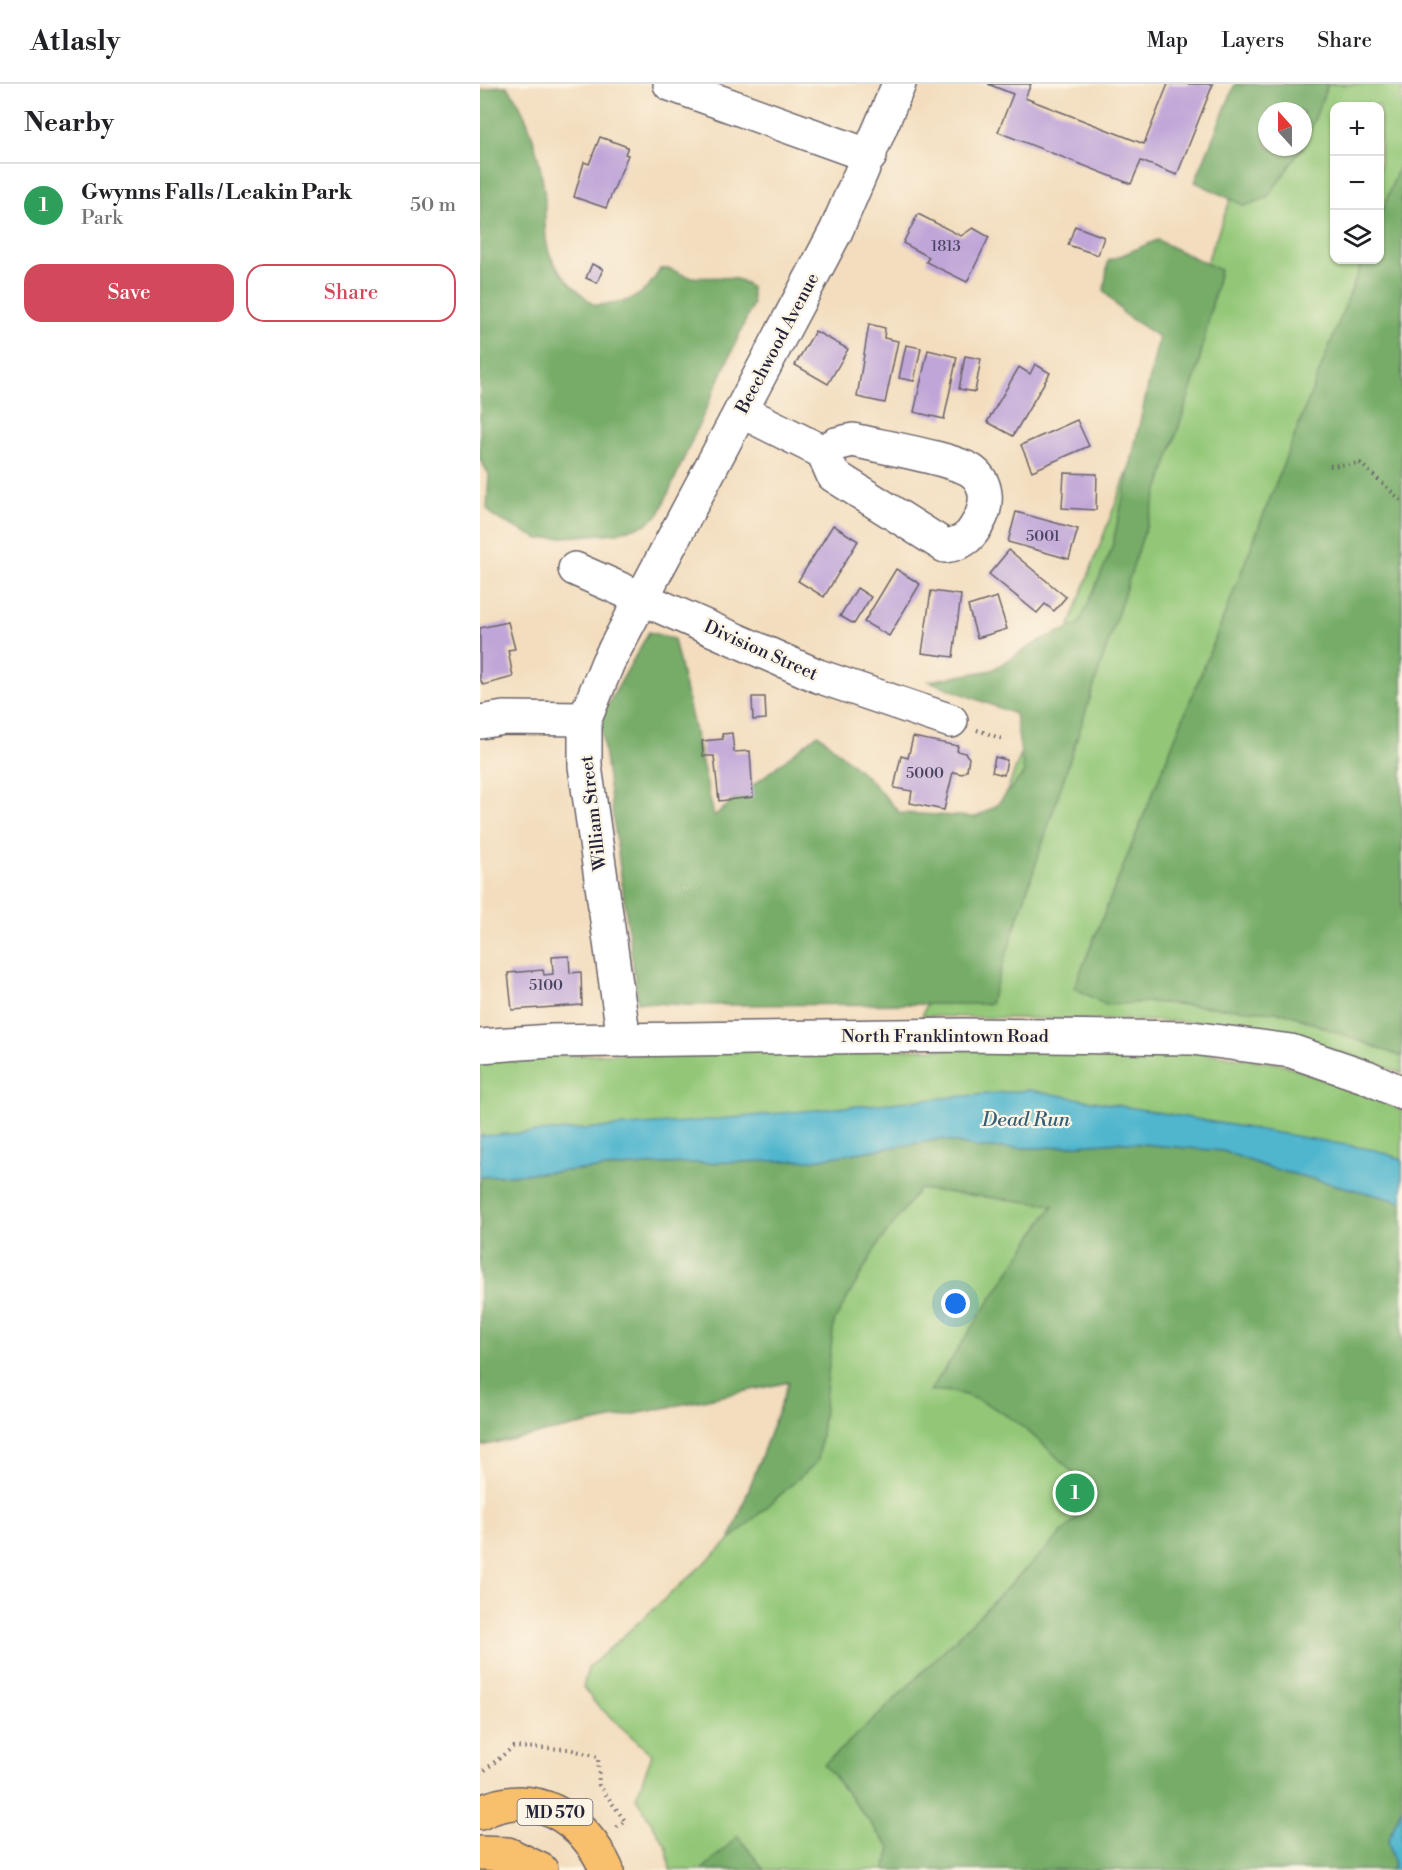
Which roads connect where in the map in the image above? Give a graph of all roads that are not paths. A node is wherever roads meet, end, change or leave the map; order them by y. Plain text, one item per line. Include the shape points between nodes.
1 (670, 84) edge
2 (899, 84) edge
3 (870, 156) junction
4 (741, 411) junction
5 (823, 452) junction
6 (575, 569) dead end
7 (642, 597) junction
8 (585, 720) junction
9 (951, 721) dead end
10 (480, 722) edge
11 (624, 1040) junction
12 (480, 1046) edge
13 (1402, 1093) edge
14 (480, 1813) edge
15 (480, 1853) edge
16 (599, 1858) edge
17 (541, 1870) edge

1 - 3 street
2 - 3 street, Beechwood Avenue
3 - 4 street, Beechwood Avenue via 836,231
4 - 5 street
4 - 7 street, Beechwood Avenue
5 - 5 street via 853,440 963,466 980,480 987,506 973,534 961,544 945,546 833,475
6 - 7 street, Division Street
7 - 8 street, William Street via 608,662
7 - 9 street, Division Street via 818,676
8 - 10 street via 504,718
8 - 11 street, William Street via 585,766
11 - 12 street, North Franklintown Road
11 - 13 street, North Franklintown Road via 964,1035 1192,1038 1291,1051
14 - 16 highway, MD 570 via 503,1804 537,1804 567,1819
15 - 17 highway via 508,1854

